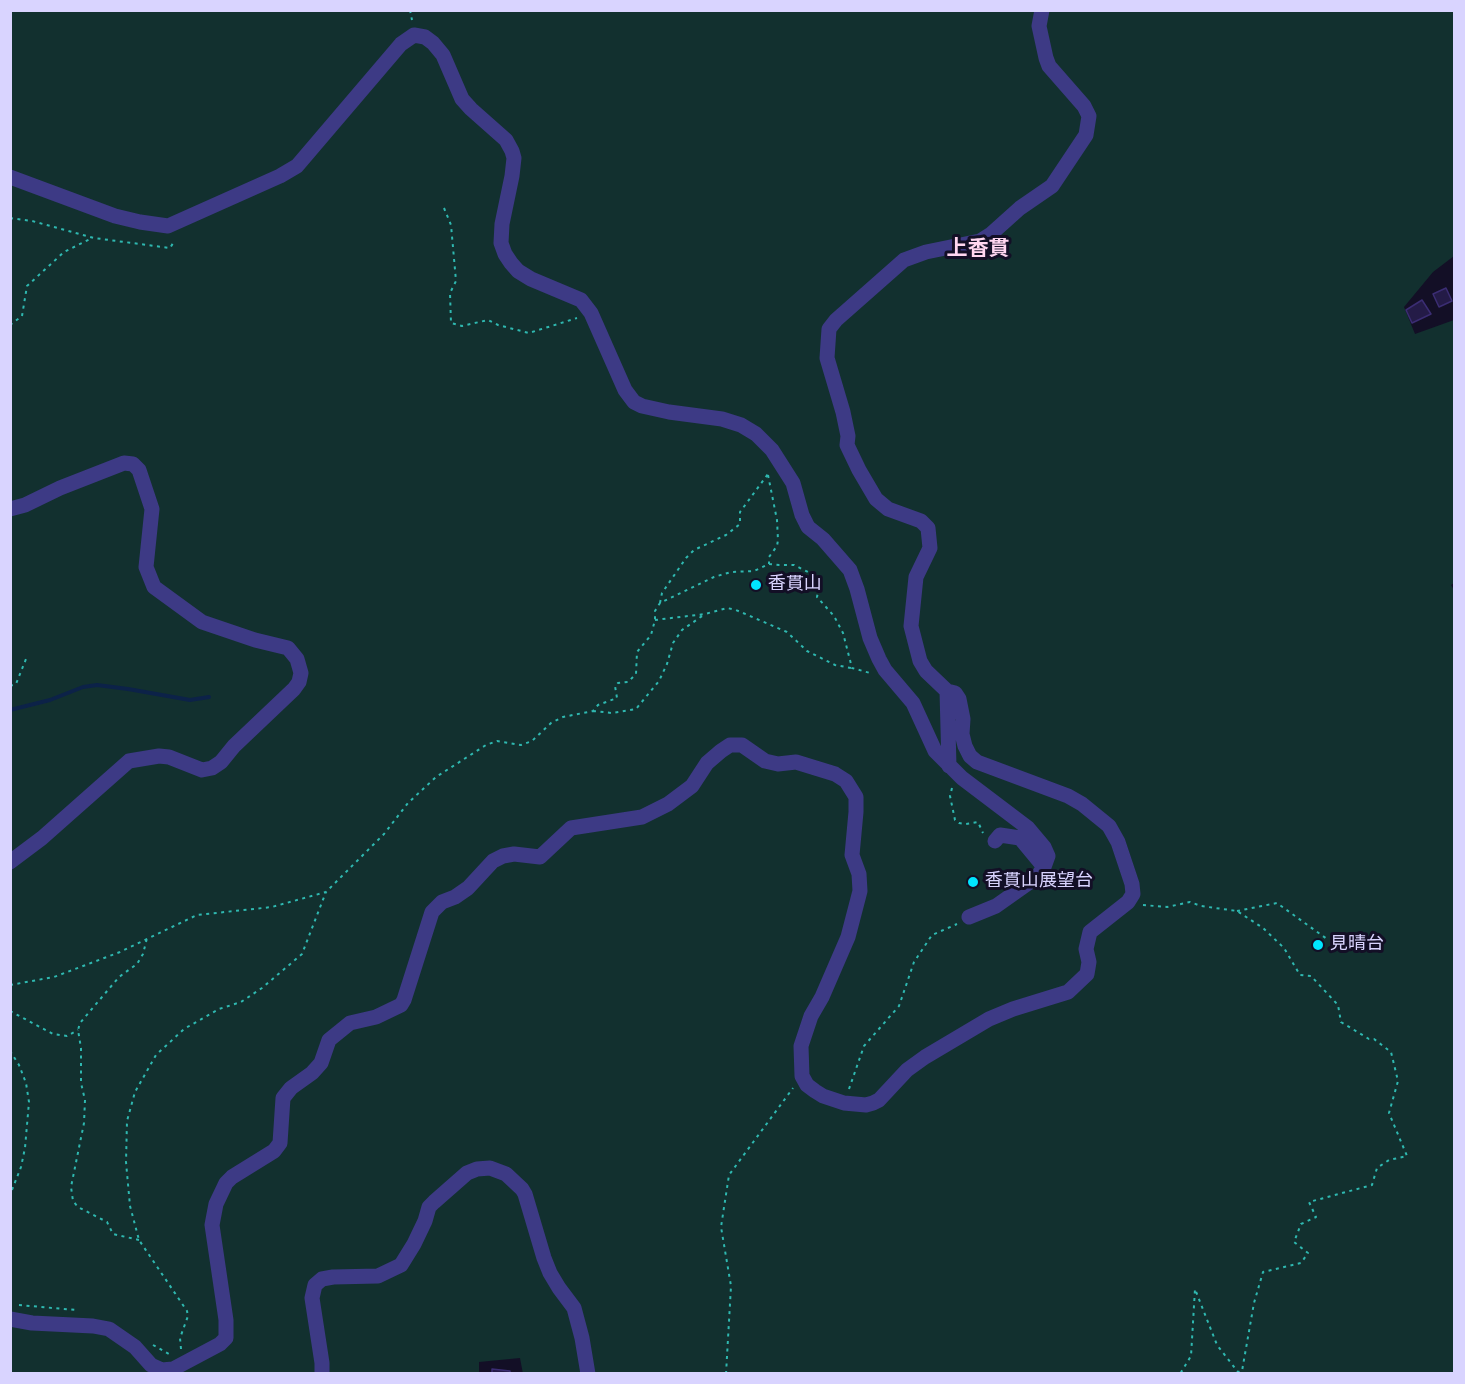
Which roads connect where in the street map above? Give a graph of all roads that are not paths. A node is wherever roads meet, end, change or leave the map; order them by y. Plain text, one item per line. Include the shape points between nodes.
1 (1042, 10) edge
2 (10, 177) edge
3 (10, 509) edge
4 (947, 692) junction
5 (950, 766) junction
6 (988, 840) road end
7 (10, 862) edge
8 (1044, 867) junction
9 (969, 917) road end
10 (10, 1319) edge
11 (160, 1372) edge
12 (322, 1374) edge
13 (588, 1374) edge

1 - 4 street via 1041,43 1049,66 1089,116 1086,135 1052,186 980,241 904,260 829,329 827,358 843,412 847,445 859,470 876,499 928,528 930,548 916,577 911,626 920,661
2 - 5 street via 115,216 168,226 297,166 401,44 414,35 425,37 443,55 462,99 506,140 512,151 512,177 502,224 505,254 518,271 531,279 581,300 634,402 741,425 772,450 793,483 808,527 850,570 870,638 885,670 913,703 934,751
3 - 7 street via 124,463 133,464 139,470 152,509 146,567 154,587 202,622 288,648 301,673 294,689 212,768 202,770 159,756 129,761
4 - 5 street
4 - 11 street via 955,693 959,699 965,746 970,756 1082,804 1109,826 1118,842 1133,894 1090,932 1087,974 1074,988 989,1019 907,1070 873,1103 844,1103 815,1091 802,1076 800,1055 803,1036 848,937 860,891 852,855 856,797 846,781 835,774 796,762 765,761 736,744 720,751 692,786 668,804 642,817 571,828 540,856 503,856 493,861 468,888 432,912 401,1005 350,1023 329,1040 321,1063 283,1098 280,1143 226,1183 212,1225 226,1338 181,1365
5 - 8 street via 1037,837 1048,856
6 - 8 street via 1000,835 1020,838
8 - 9 street via 1015,894
10 - 11 street via 109,1329
12 - 13 street via 312,1298 315,1285 333,1277 378,1276 401,1264 429,1207 466,1173 490,1168 506,1174 525,1194 550,1273 574,1308

